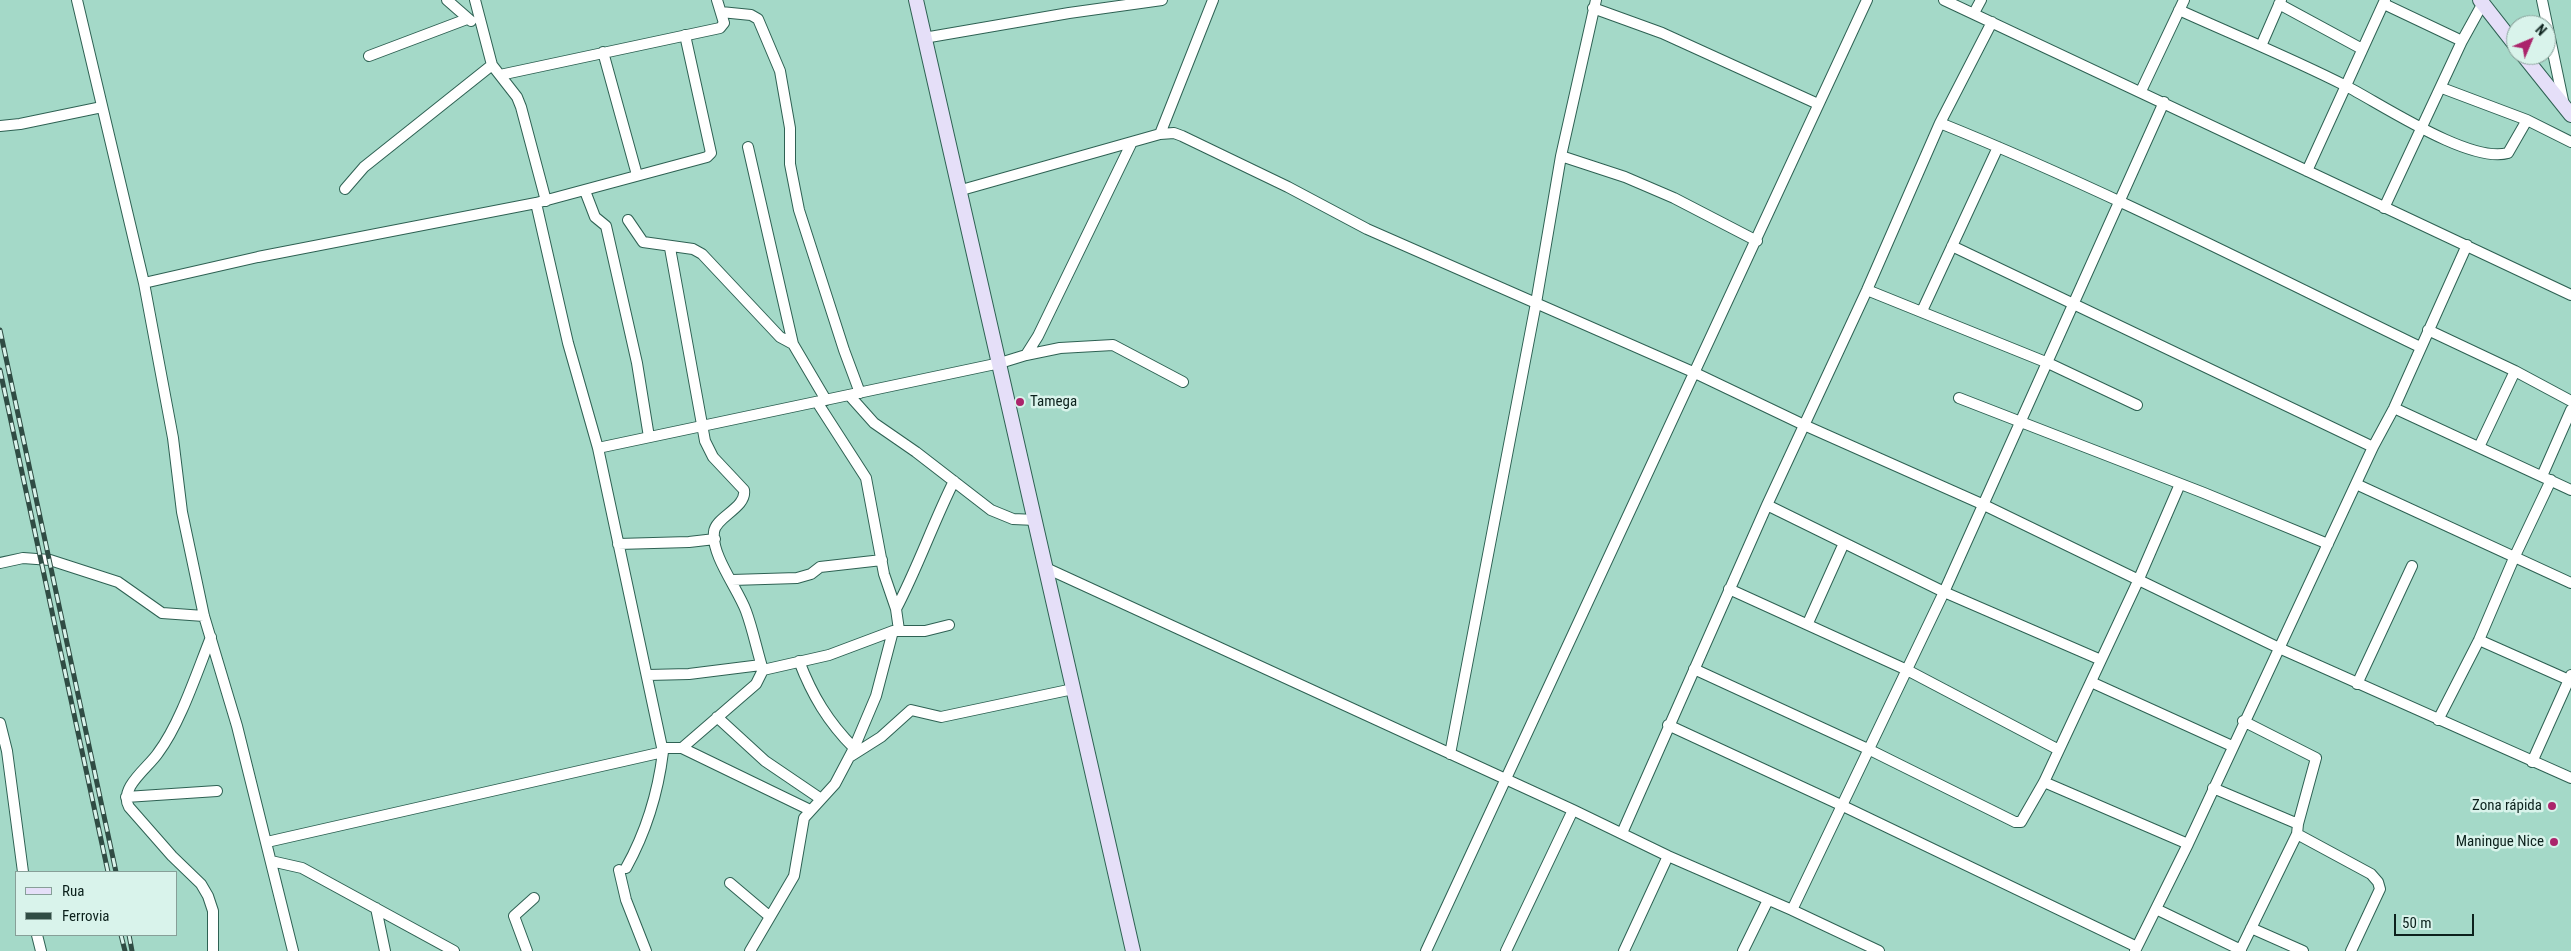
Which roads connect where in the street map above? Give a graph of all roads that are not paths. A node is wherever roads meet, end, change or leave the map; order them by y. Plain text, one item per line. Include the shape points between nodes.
1 (78, 0) edge
2 (447, 0) edge
3 (475, 0) edge
4 (717, 0) edge
5 (916, 0) edge
6 (1162, 0) edge
7 (1213, 0) edge
8 (1867, 0) edge
9 (1944, 0) edge
10 (1981, 0) edge
11 (2184, 0) edge
12 (2542, 0) edge
13 (2280, 2) edge
14 (2384, 2) edge
15 (2482, 2) edge
16 (1594, 4) edge
17 (2179, 10) junction
18 (721, 12) junction
19 (1974, 13) junction
20 (467, 19) junction
21 (1992, 22) junction
22 (481, 26) junction
23 (2506, 33) edge
24 (685, 35) junction
25 (924, 38) junction
26 (2462, 41) junction
27 (2261, 46) junction
28 (2362, 50) junction
29 (603, 52) junction
30 (369, 56) dead end
31 (492, 65) junction
32 (2530, 65) edge
33 (500, 75) junction
34 (2346, 86) junction
35 (2442, 88) junction
36 (2140, 91) junction
37 (2164, 102) junction
38 (1818, 104) junction
39 (102, 107) junction
40 (2568, 110) edge
41 (2527, 120) junction
42 (1940, 123) junction
43 (0, 126) edge
44 (2423, 130) junction
45 (1160, 134) junction
46 (1132, 142) junction
47 (2571, 142) edge
48 (748, 147) dead end
49 (1998, 147) junction
50 (1561, 156) junction
51 (2307, 171) junction
52 (637, 175) junction
53 (345, 189) dead end
54 (585, 191) junction
55 (958, 191) junction
56 (2119, 201) junction
57 (541, 202) junction
58 (2384, 208) junction
59 (628, 220) dead end
60 (1757, 241) junction
61 (2467, 245) junction
62 (1952, 246) junction
63 (670, 248) junction
64 (144, 283) junction
65 (1867, 290) junction
66 (2571, 295) edge
67 (1536, 303) junction
68 (2074, 305) junction
69 (1922, 311) junction
70 (2428, 330) junction
71 (793, 344) junction
72 (2420, 347) junction
73 (1026, 355) junction
74 (1000, 363) junction
75 (2048, 363) junction
76 (2515, 371) junction
77 (1693, 372) junction
78 (1184, 382) dead end
79 (854, 394) junction
80 (1959, 398) dead end
81 (822, 401) junction
82 (2571, 402) edge
83 (2137, 405) dead end
84 (2394, 408) junction
85 (2571, 410) edge
86 (2020, 423) junction
87 (1804, 425) junction
88 (702, 427) junction
89 (649, 437) junction
90 (2373, 446) junction
91 (2479, 447) junction
92 (598, 448) junction
93 (2547, 478) junction
94 (954, 481) junction
95 (2180, 484) junction
96 (2356, 484) junction
97 (2571, 490) edge
98 (1984, 504) junction
99 (1767, 505) junction
100 (1036, 520) junction
101 (714, 539) junction
102 (1844, 543) junction
103 (618, 544) junction
104 (2328, 544) junction
105 (2514, 558) junction
106 (882, 560) junction
107 (0, 564) edge
108 (2412, 566) dead end
109 (1046, 568) junction
110 (732, 580) junction
111 (2138, 581) junction
112 (2571, 583) edge
113 (1729, 589) junction
114 (1944, 592) junction
115 (896, 609) junction
116 (204, 616) junction
117 (1808, 623) junction
118 (949, 625) dead end
119 (896, 630) junction
120 (211, 637) junction
121 (2479, 640) junction
122 (2279, 648) junction
123 (2101, 660) junction
124 (799, 661) junction
125 (762, 668) junction
126 (1694, 669) junction
127 (1908, 670) junction
128 (648, 675) junction
129 (2570, 677) edge
130 (2090, 682) junction
131 (2357, 684) junction
132 (1073, 689) junction
133 (717, 716) junction
134 (2438, 720) junction
135 (2243, 721) junction
136 (0, 723) edge
137 (1668, 725) junction
138 (2232, 746) junction
139 (682, 748) junction
140 (663, 750) junction
141 (1870, 750) junction
142 (2059, 750) junction
143 (3, 751) edge
144 (852, 752) junction
145 (1450, 754) junction
146 (2532, 762) junction
147 (2571, 778) edge
148 (1507, 780) junction
149 (2044, 782) junction
150 (2213, 788) junction
151 (217, 791) dead end
152 (126, 797) junction
153 (821, 798) junction
154 (1843, 806) junction
155 (810, 810) junction
156 (1573, 810) junction
157 (2297, 829) junction
158 (1622, 832) junction
159 (267, 842) junction
160 (2188, 844) junction
161 (1668, 856) junction
162 (271, 861) junction
163 (24, 871) edge
164 (730, 883) dead end
165 (534, 898) dead end
166 (1768, 900) junction
167 (376, 908) junction
168 (2156, 909) junction
169 (1792, 910) junction
170 (769, 916) junction
171 (2251, 928) junction
172 (37, 936) edge
173 (2136, 949) edge
174 (41, 951) edge
175 (213, 951) edge
176 (293, 951) edge
177 (385, 951) edge
178 (454, 951) edge
179 (527, 951) edge
180 (646, 951) edge
181 (750, 951) edge
182 (1133, 951) edge
183 (1426, 951) edge
184 (1506, 951) edge
185 (1624, 951) edge
186 (1743, 951) edge
187 (1879, 951) edge
188 (2240, 951) edge
189 (2303, 951) edge
190 (2351, 951) edge

1 - 39 street
2 - 20 street
3 - 22 street
4 - 18 street
5 - 25 main road
6 - 25 street
7 - 45 street
8 - 38 street
9 - 19 street
10 - 19 street
11 - 17 street
12 - 40 street
13 - 27 street
13 - 28 street
14 - 26 street
14 - 28 street
15 - 23 main road
15 - 26 street
16 - 38 street
16 - 50 street
17 - 27 street
17 - 36 street
18 - 24 street via 723,26
18 - 79 street via 751,15 758,19 780,71 790,128 790,164 799,210 844,350
19 - 21 street
20 - 22 street
20 - 30 street
21 - 36 street
21 - 42 street
22 - 31 street
24 - 29 street
24 - 52 street via 711,153 707,157
25 - 55 main road
26 - 35 street
27 - 34 street
28 - 34 street
29 - 33 street
29 - 52 street
31 - 33 street
31 - 53 street via 364,167
32 - 40 main road
33 - 57 street via 521,107
34 - 44 street
34 - 51 street
35 - 41 street
35 - 44 street
36 - 37 street
37 - 51 street
37 - 56 street
38 - 60 street
39 - 43 street
39 - 64 street
41 - 44 street via 2508,153 2500,156 2491,156
41 - 47 street
42 - 49 street
42 - 65 street
44 - 58 street
45 - 46 street
45 - 67 street via 1182,136 1367,229
46 - 55 street
46 - 73 street
48 - 71 street
49 - 56 street
49 - 62 street
50 - 60 street via 1625,177 1674,198
50 - 67 street
51 - 58 street
52 - 54 street
54 - 57 street
54 - 89 street via 595,218 606,226 637,363
55 - 74 main road
56 - 68 street
56 - 72 street
57 - 64 street via 258,257
57 - 92 street via 568,343
58 - 61 street
59 - 63 street via 643,242
60 - 77 street
61 - 66 street
61 - 70 street
62 - 68 street
62 - 69 street
63 - 71 street via 693,249 702,254 780,338
63 - 88 street
64 - 116 street via 173,438 182,512
65 - 69 street
65 - 87 street
67 - 77 street
67 - 145 street
68 - 75 street
68 - 90 street
69 - 75 street
70 - 72 street
70 - 76 street
71 - 81 street
72 - 84 street
73 - 74 street
73 - 78 street via 1060,348 1113,346
74 - 79 street
74 - 100 main road
75 - 83 street
75 - 86 street
76 - 82 street
76 - 91 street
77 - 87 street
77 - 148 street
79 - 81 street
79 - 94 street via 874,423
80 - 86 street
81 - 88 street
81 - 106 street via 866,478
84 - 90 street
84 - 91 street
85 - 93 street
86 - 95 street
86 - 98 street
87 - 98 street
87 - 99 street
88 - 89 street
88 - 101 street via 714,457 739,482 744,495 716,528
89 - 92 street
90 - 96 street
91 - 93 street
92 - 103 street
93 - 97 street
93 - 105 street
94 - 100 street via 1002,516
94 - 115 street
95 - 104 street
95 - 111 street
96 - 104 street
96 - 105 street
98 - 111 street
98 - 114 street
99 - 102 street
99 - 113 street
100 - 109 main road
101 - 103 street
101 - 110 street via 720,561
102 - 114 street
102 - 117 street
103 - 128 street
104 - 122 street
105 - 112 street
105 - 121 street
106 - 110 street via 820,566 811,574 797,578
106 - 115 street
107 - 116 street via 23,558 50,560 118,582 162,613
108 - 131 street
109 - 132 main road
109 - 145 street
110 - 125 street via 746,611
111 - 122 street
111 - 123 street
113 - 117 street
113 - 126 street
114 - 123 street
114 - 127 street
115 - 119 street
116 - 120 street
117 - 127 street
118 - 119 street via 925,631
119 - 124 street via 829,655
119 - 144 street via 876,696
120 - 152 street via 160,751 129,788
120 - 159 street
121 - 129 street
121 - 134 street
122 - 131 street
122 - 135 street
123 - 130 street
124 - 125 street
124 - 144 street via 810,691
125 - 128 street
125 - 133 street via 758,682
126 - 137 street
126 - 141 street
127 - 141 street
127 - 142 street
128 - 140 street
129 - 146 street
130 - 138 street
130 - 142 street
131 - 134 street
132 - 144 street via 941,717 911,710 882,736
132 - 182 main road
133 - 139 street
133 - 153 street via 765,761
134 - 146 street
135 - 138 street
135 - 157 street via 2316,758
136 - 143 street
137 - 154 street
137 - 158 street
138 - 150 street
139 - 140 street
139 - 155 street
140 - 159 street
140 - 180 street via 660,780 648,816 638,845 623,869 626,900
141 - 149 street via 2015,822 2026,818
141 - 154 street
142 - 149 street
143 - 163 street
144 - 153 street via 835,784
145 - 148 street
146 - 147 street
148 - 156 street
148 - 183 street
149 - 160 street
150 - 157 street
150 - 160 street
151 - 152 street
152 - 175 street via 129,806 201,884 208,896 213,911
153 - 155 street
154 - 169 street
154 - 173 street
155 - 170 street via 801,830 794,876
156 - 158 street
156 - 184 street
157 - 171 street
157 - 190 street via 2371,874 2378,882 2380,889
158 - 161 street
159 - 162 street
160 - 168 street
161 - 166 street
161 - 185 street
162 - 167 street via 302,868
162 - 176 street
164 - 170 street
165 - 179 street via 514,916
166 - 169 street
166 - 186 street
167 - 177 street
167 - 178 street
168 - 173 street
168 - 188 street
169 - 187 street
170 - 181 street
171 - 188 street
171 - 189 street
172 - 174 street

